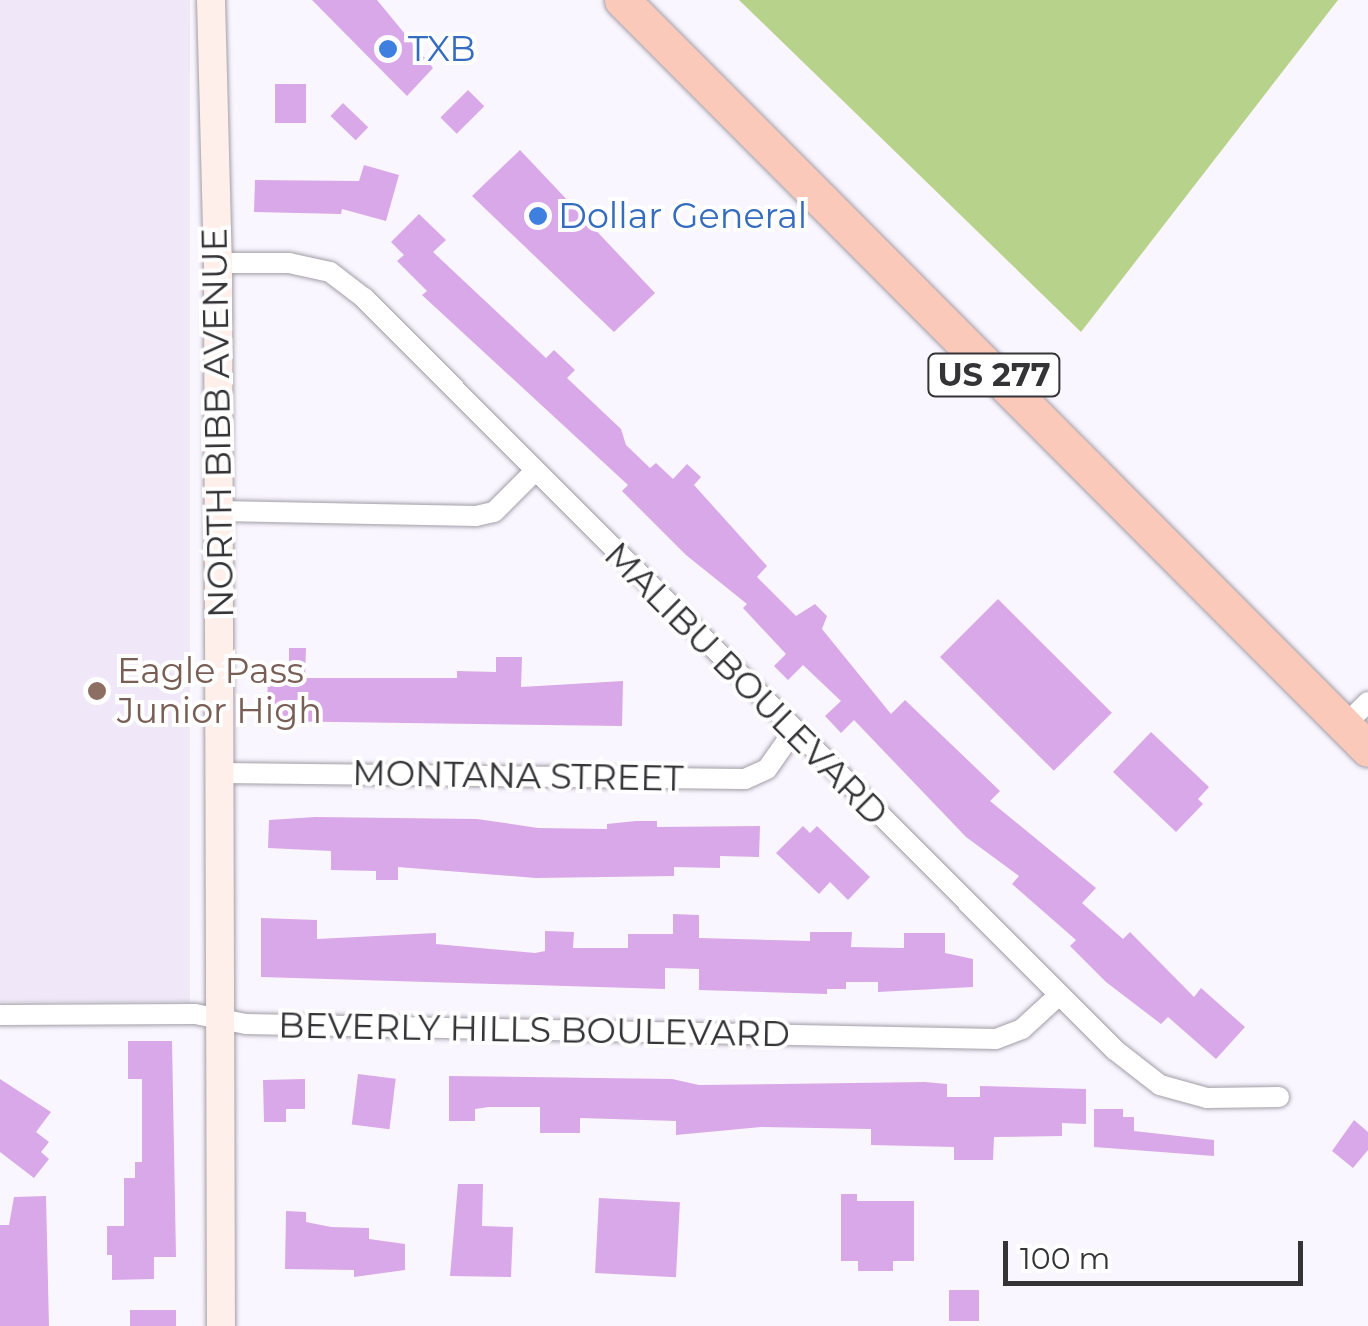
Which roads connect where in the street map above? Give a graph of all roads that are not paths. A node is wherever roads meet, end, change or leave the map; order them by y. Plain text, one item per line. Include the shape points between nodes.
1 (210, 0) edge
2 (622, 0) edge
3 (218, 264) junction
4 (535, 471) junction
5 (219, 511) junction
6 (1360, 726) edge
7 (793, 732) junction
8 (221, 773) junction
9 (1056, 998) junction
10 (0, 1014) edge
11 (220, 1018) junction
12 (1280, 1097) dead end
13 (221, 1326) edge

1 - 3 main road, NORTH BIBB AVENUE
2 - 6 highway, US 277
3 - 4 street, MALIBU BOULEVARD via 289,264 330,272 364,298
3 - 5 main road, NORTH BIBB AVENUE
4 - 5 street via 494,512 476,516
4 - 7 street, MALIBU BOULEVARD
5 - 8 main road, NORTH BIBB AVENUE
7 - 8 street, MONTANA STREET via 766,769 744,778
7 - 9 street, MALIBU BOULEVARD
8 - 11 main road, NORTH BIBB AVENUE
9 - 11 street, BEVERLY HILLS BOULEVARD via 1022,1029 996,1039 246,1024
9 - 12 street, MALIBU BOULEVARD via 1160,1085 1207,1098
10 - 11 street, BEVERLY HILLS BOULEVARD
11 - 13 main road, NORTH BIBB AVENUE

